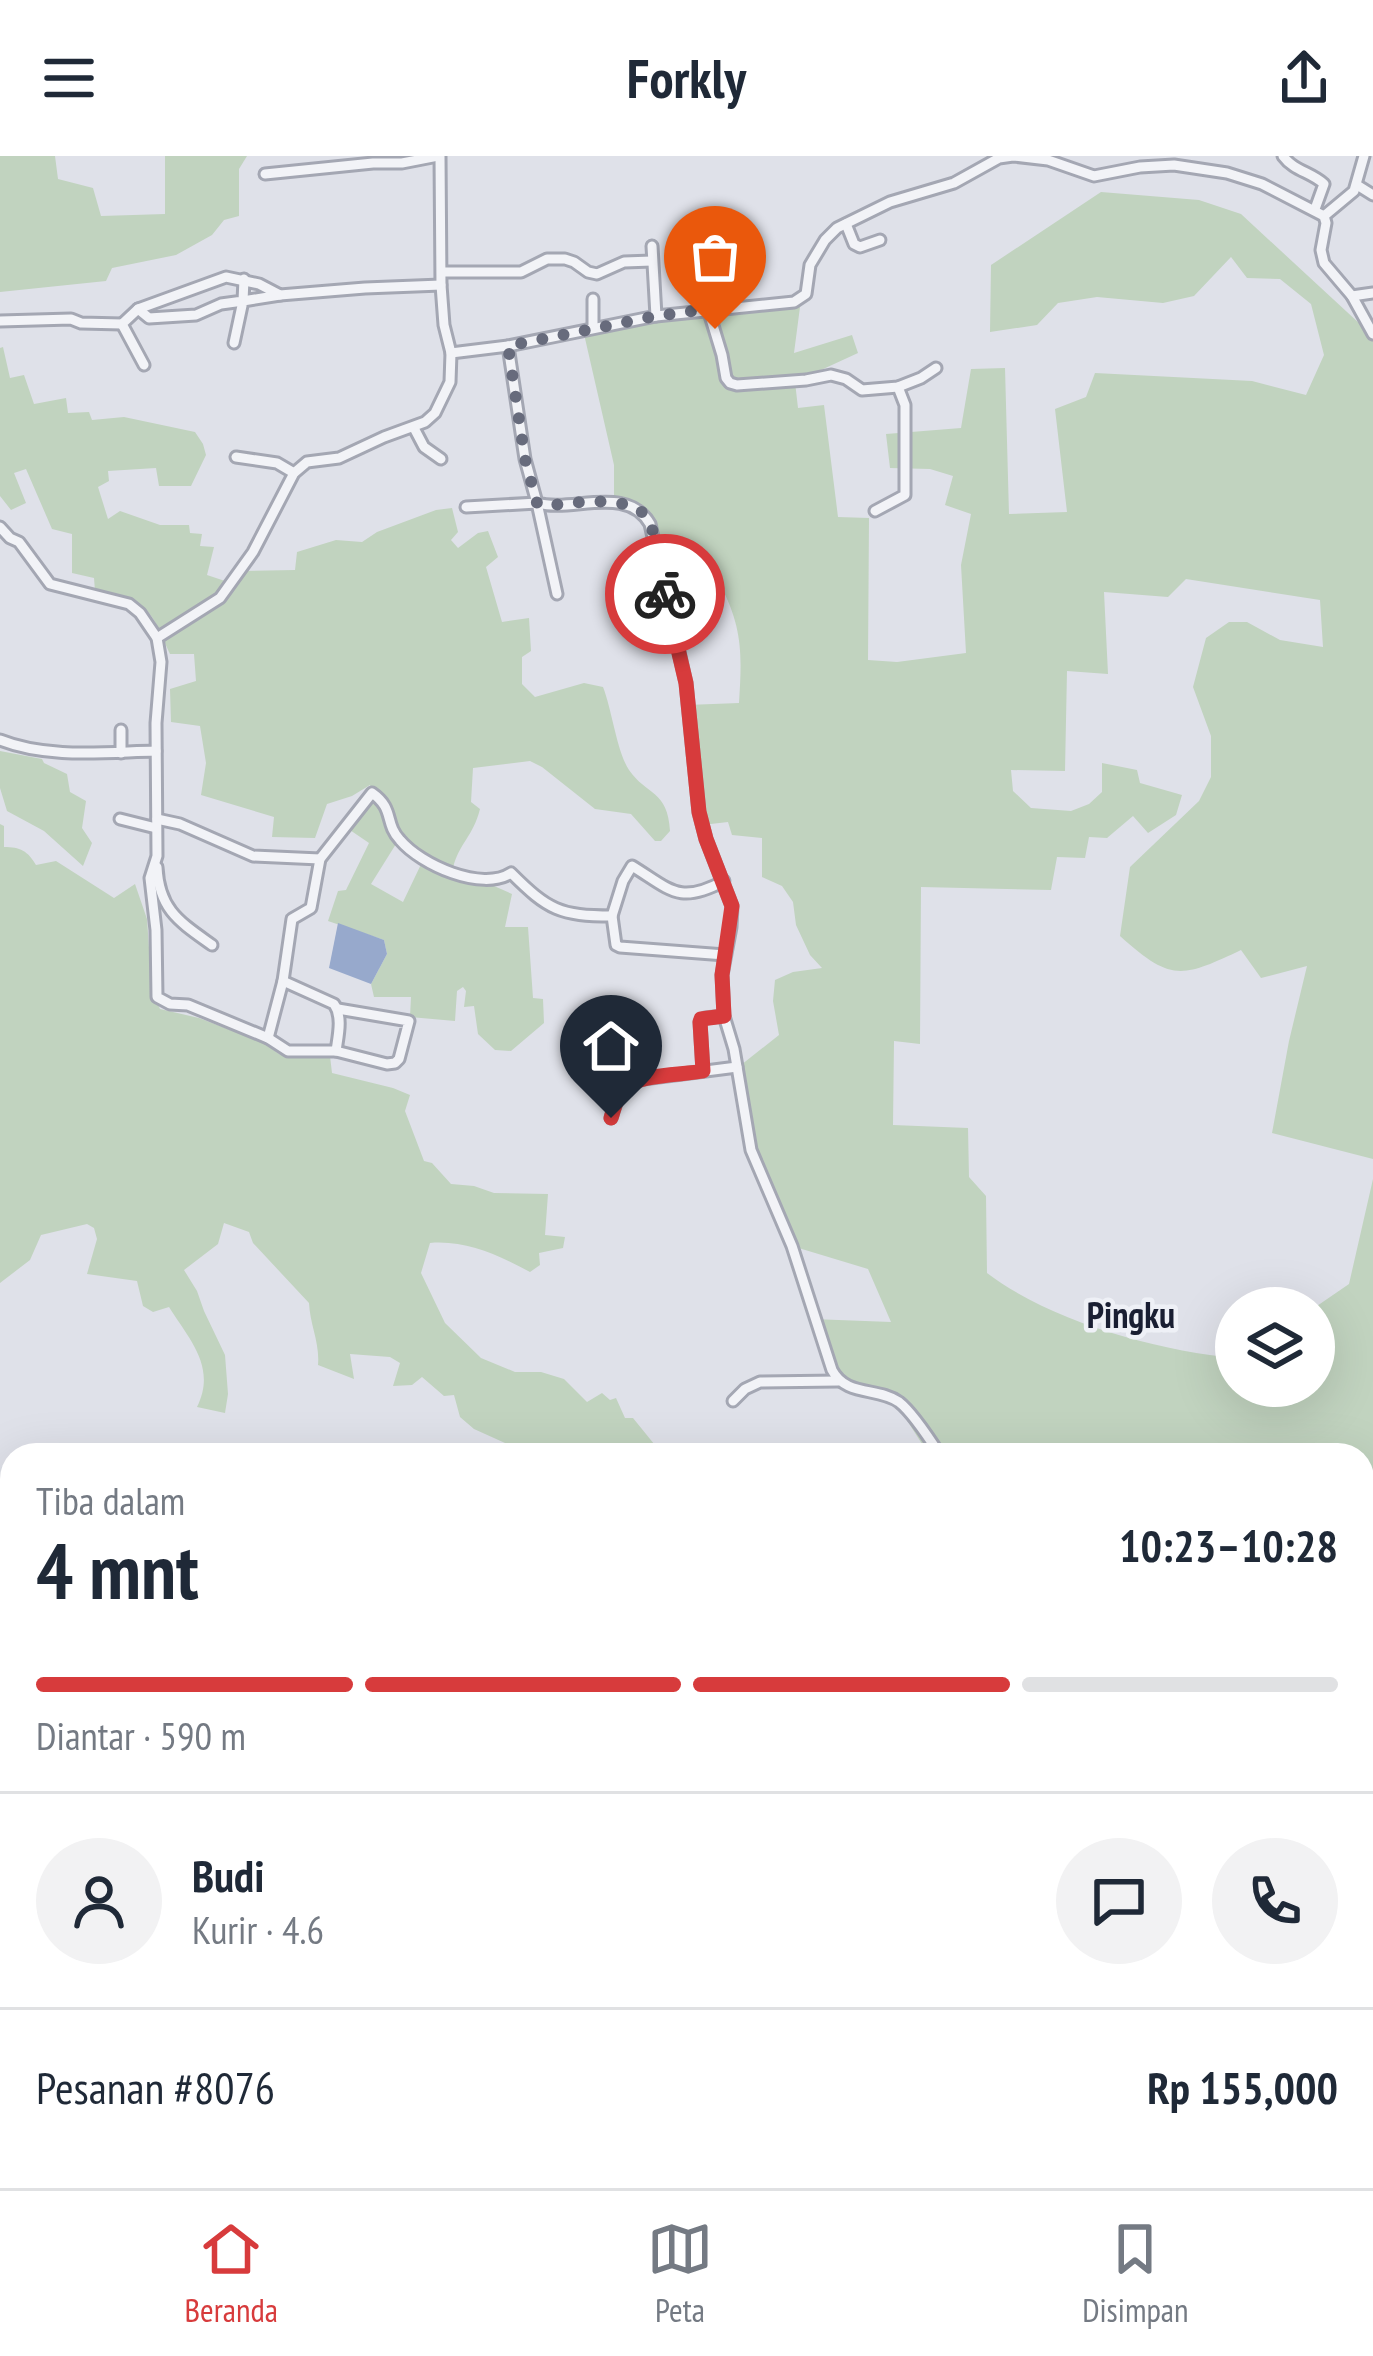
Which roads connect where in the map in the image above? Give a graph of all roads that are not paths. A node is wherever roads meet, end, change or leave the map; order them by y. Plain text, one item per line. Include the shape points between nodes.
1 (439, 156) edge
2 (1218, 156) edge
3 (1230, 156) edge
4 (1283, 156) edge
5 (1364, 156) edge
6 (1049, 158) edge
7 (1221, 172) junction
8 (265, 174) dead end
9 (1357, 185) junction
10 (1373, 196) edge
11 (1320, 213) junction
12 (846, 224) junction
13 (880, 240) dead end
14 (652, 247) dead end
15 (652, 261) junction
16 (442, 272) junction
17 (244, 279) junction
18 (441, 286) junction
19 (1373, 293) edge
20 (280, 295) junction
21 (1352, 296) junction
22 (592, 298) dead end
23 (243, 301) junction
24 (708, 309) junction
25 (138, 310) junction
26 (656, 316) junction
27 (0, 321) edge
28 (122, 324) junction
29 (593, 328) junction
30 (1373, 334) edge
31 (234, 343) dead end
32 (508, 346) junction
33 (451, 353) junction
34 (144, 365) dead end
35 (936, 368) dead end
36 (898, 387) junction
37 (414, 428) junction
38 (236, 457) dead end
39 (441, 459) dead end
40 (294, 472) junction
41 (537, 503) junction
42 (466, 507) dead end
43 (875, 511) dead end
44 (0, 527) edge
45 (557, 594) dead end
46 (157, 638) junction
47 (121, 730) dead end
48 (0, 740) edge
49 (155, 751) junction
50 (121, 753) junction
51 (120, 819) dead end
52 (156, 824) junction
53 (157, 856) junction
54 (320, 859) junction
55 (724, 881) junction
56 (612, 916) junction
57 (212, 945) dead end
58 (725, 956) junction
59 (283, 982) junction
60 (338, 1009) junction
61 (724, 1016) junction
62 (268, 1038) junction
63 (336, 1051) junction
64 (737, 1067) junction
65 (703, 1071) junction
66 (611, 1118) dead end
67 (838, 1381) junction
68 (733, 1401) dead end
69 (930, 1443) edge

1 - 8 street
1 - 16 street
2 - 7 street
3 - 7 street
4 - 11 street via 1324,184
5 - 9 street
6 - 7 street via 1094,176 1161,165
6 - 12 street via 999,158
7 - 11 street
9 - 10 street
9 - 11 street
11 - 21 street via 1324,263
12 - 13 street via 860,248
12 - 24 street via 818,249 802,298
14 - 15 street
15 - 16 street via 592,274 565,259 521,272
15 - 26 street
16 - 18 street
17 - 20 street
17 - 23 street
17 - 25 street via 212,280
18 - 20 street
18 - 33 street
19 - 21 street
20 - 23 street
21 - 30 street
22 - 29 street
23 - 25 street via 177,318
23 - 31 street
24 - 26 street
24 - 36 street via 726,378 737,386 831,375 862,390
25 - 28 street
26 - 29 street
27 - 28 street
28 - 34 street
29 - 32 street
32 - 33 street
32 - 41 street
33 - 37 street via 444,398
35 - 36 street
36 - 43 street via 905,495
37 - 39 street
37 - 40 street
38 - 40 street
40 - 46 street via 220,598
41 - 42 street
41 - 45 street
41 - 55 street via 628,505 650,524 686,683 699,812
44 - 46 street via 50,584 129,604
46 - 49 street
47 - 50 street
48 - 50 street
49 - 50 street
49 - 52 street
51 - 52 street
52 - 53 street
52 - 54 street via 180,824 253,856
53 - 57 street via 166,906
53 - 62 street via 150,878 157,997
54 - 56 street via 372,793 386,804 395,835 420,859 488,880 511,873 562,912
54 - 59 street via 311,908 292,920
55 - 56 street via 678,894 632,866
55 - 58 street via 732,906
56 - 58 street via 620,947
58 - 61 street
59 - 60 street
59 - 62 street
60 - 63 street
60 - 63 street via 409,1021 395,1063
61 - 64 street
61 - 65 street via 701,1019
62 - 63 street via 288,1052
64 - 65 street
64 - 67 street via 751,1150
65 - 66 street via 629,1083
67 - 68 street via 760,1382
67 - 69 street via 896,1400

